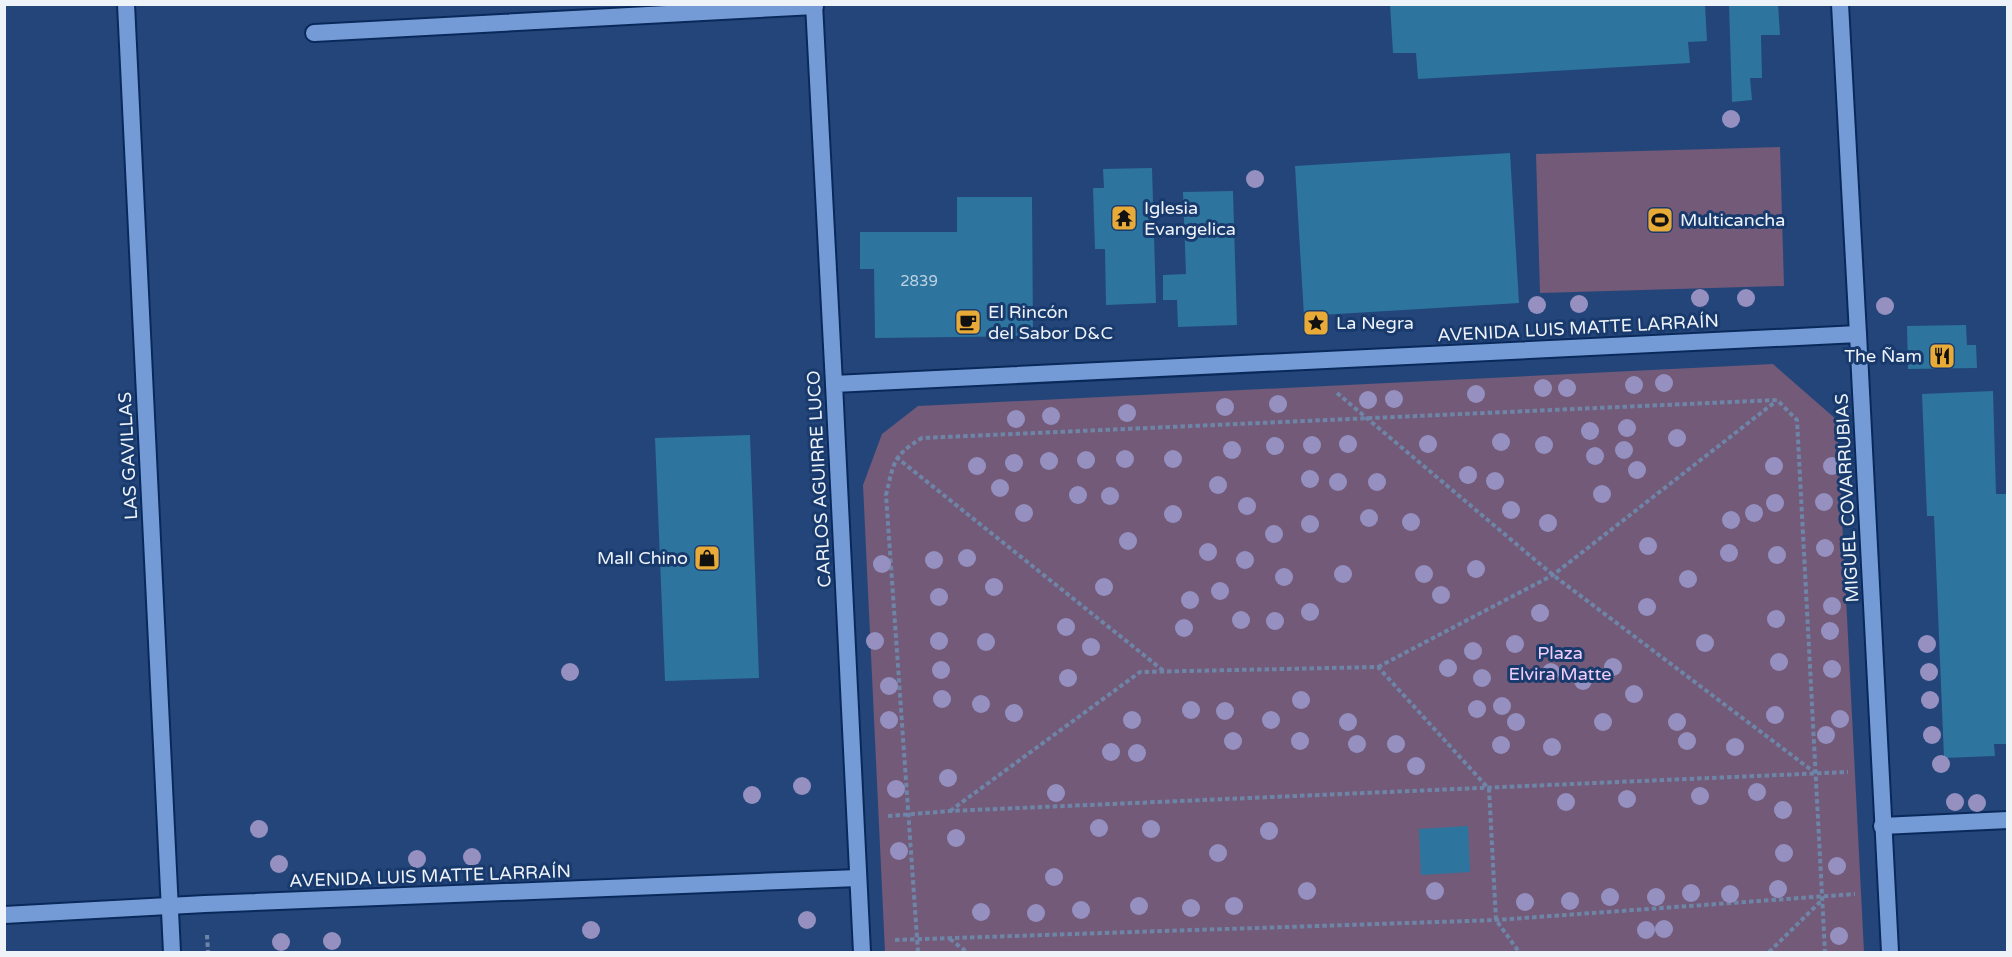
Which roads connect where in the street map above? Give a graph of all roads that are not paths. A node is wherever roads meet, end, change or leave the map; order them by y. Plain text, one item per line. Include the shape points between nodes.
1 (126, 4) edge
2 (1840, 4) edge
3 (814, 5) edge
4 (314, 33) dead end
5 (1858, 334) junction
6 (834, 384) junction
7 (2007, 820) edge
8 (1882, 826) junction
9 (858, 878) junction
10 (170, 906) junction
11 (4, 915) edge
12 (862, 946) edge
13 (172, 952) edge
14 (1890, 952) edge

1 - 10 street, LAS GAVILLAS
2 - 5 street, MIGUEL COVARRUBIAS
3 - 4 street
3 - 6 street, CARLOS AGUIRRE LUCO
5 - 6 street, AVENIDA LUIS MATTE LARRAÍN
5 - 8 street, MIGUEL COVARRUBIAS
6 - 9 street, CARLOS AGUIRRE LUCO
7 - 8 street
8 - 14 street, MIGUEL COVARRUBIAS
9 - 10 street, AVENIDA LUIS MATTE LARRAÍN
9 - 12 street, CARLOS AGUIRRE LUCO
10 - 11 street, AVENIDA LUIS MATTE LARRAÍN
10 - 13 street, LAS GAVILLAS

